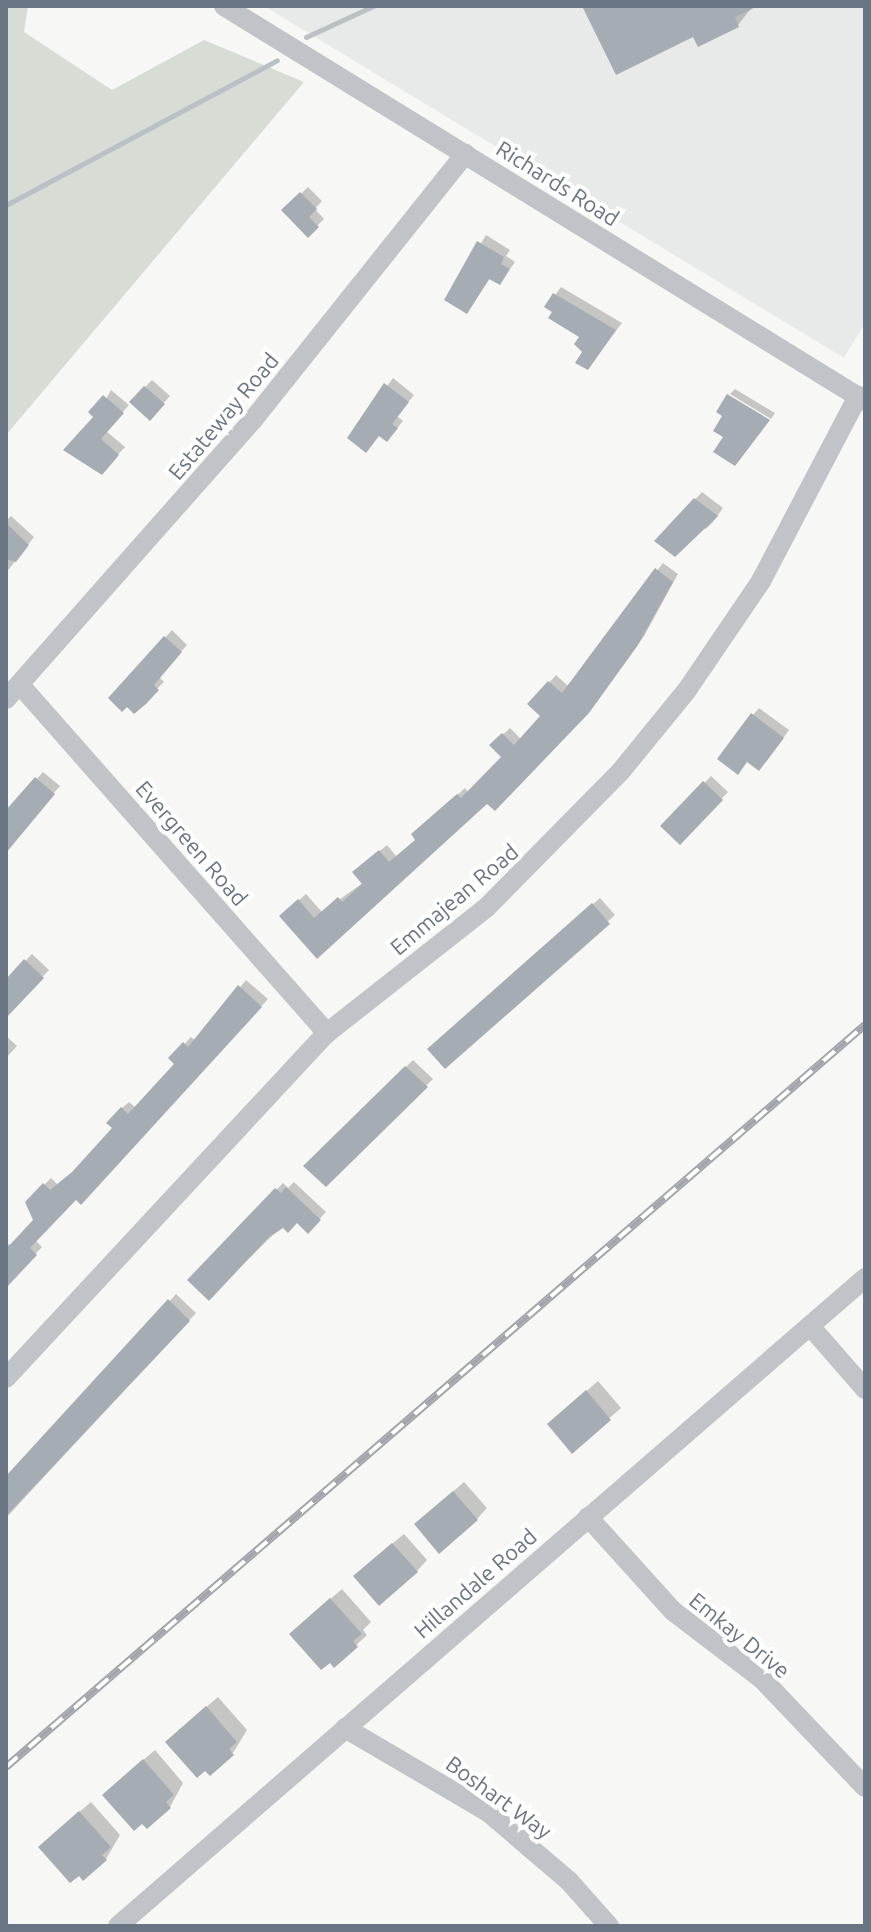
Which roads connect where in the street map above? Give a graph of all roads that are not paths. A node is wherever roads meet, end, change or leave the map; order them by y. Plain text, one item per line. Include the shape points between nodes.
1 (224, 6) edge
2 (465, 154) junction
3 (861, 398) edge
4 (13, 692) edge
5 (327, 1033) junction
6 (865, 1278) edge
7 (810, 1326) junction
8 (6, 1378) edge
9 (865, 1389) edge
10 (588, 1517) junction
11 (345, 1728) junction
12 (865, 1787) edge
13 (118, 1926) edge
14 (609, 1926) edge

1 - 2 street, Richards Road
2 - 3 street, Richards Road
2 - 4 street, Estateway Road via 252,421
3 - 5 street, Emmajean Road via 761,581 687,690 621,771 486,908
4 - 5 street, Evergreen Road
5 - 8 street, Emmajean Road
6 - 7 street, Hillandale Road
7 - 9 street
7 - 10 street, Hillandale Road
10 - 11 street, Hillandale Road
10 - 12 street, Emkay Drive via 673,1611 762,1679
11 - 13 street, Hillandale Road
11 - 14 street, Boshart Way via 488,1812 568,1880

